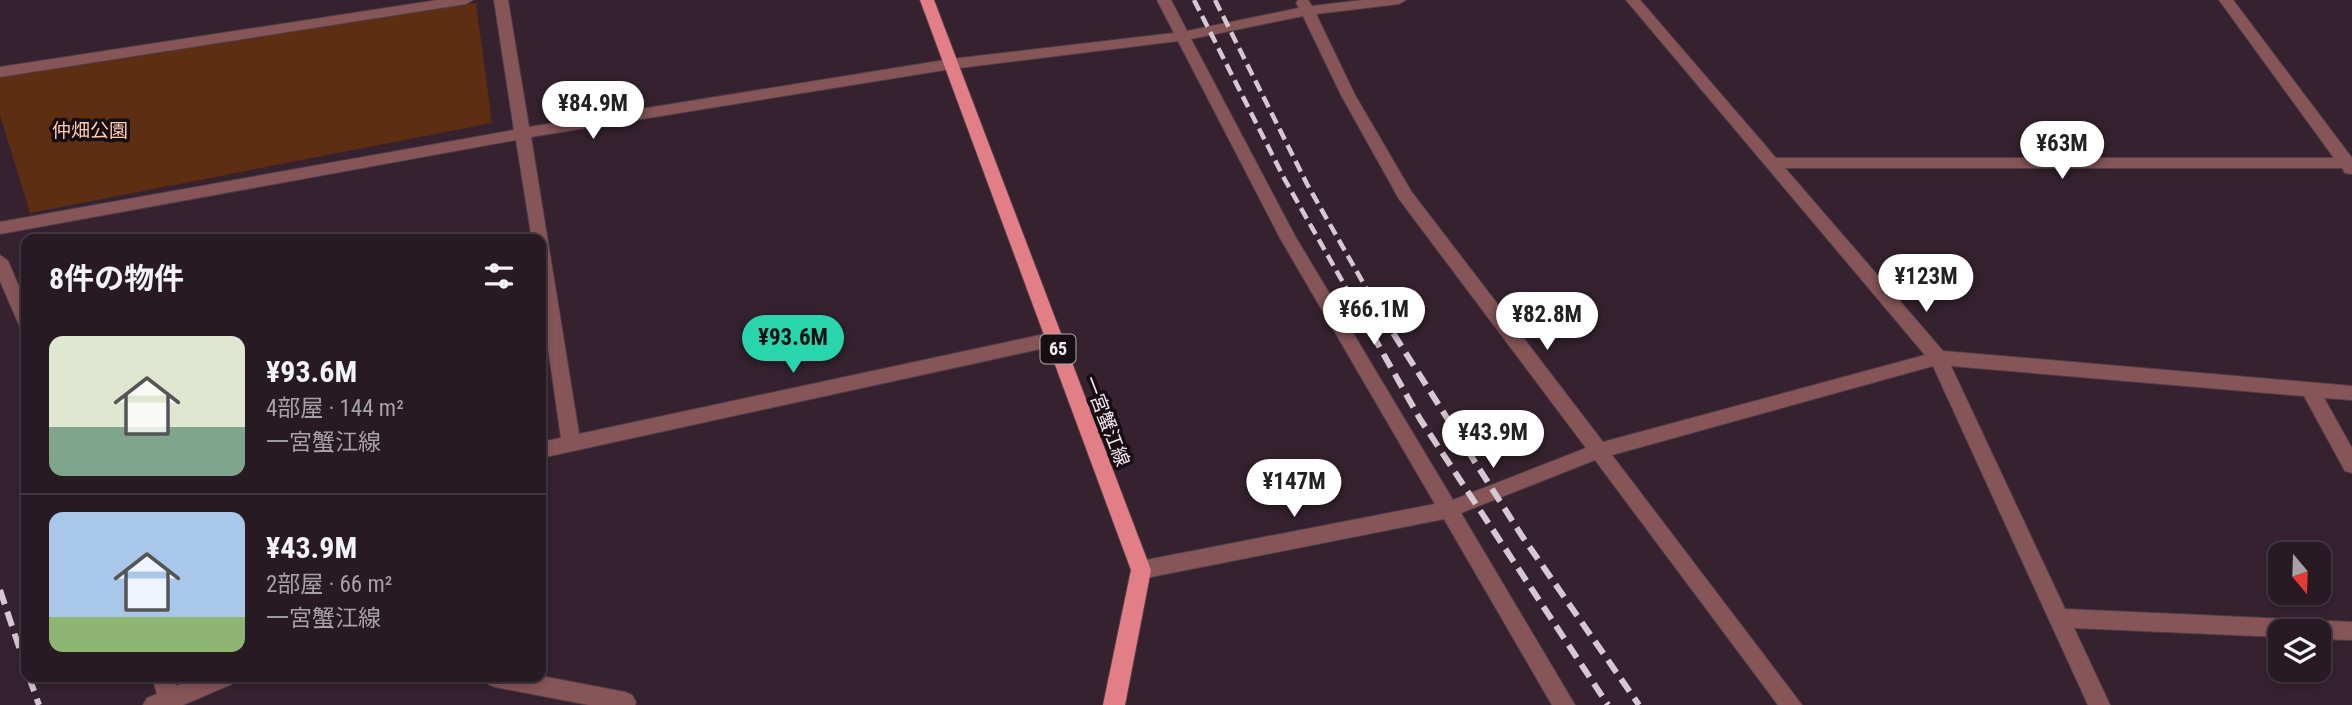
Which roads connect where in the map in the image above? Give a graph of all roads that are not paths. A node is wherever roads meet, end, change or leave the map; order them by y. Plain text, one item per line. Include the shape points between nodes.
1 (466, 0) edge
2 (501, 0) edge
3 (927, 0) edge
4 (1164, 0) edge
5 (1399, 0) edge
6 (1633, 0) edge
7 (2226, 0) edge
8 (1305, 6) edge
9 (1183, 36) junction
10 (951, 64) junction
11 (0, 72) edge
12 (524, 133) junction
13 (1772, 163) junction
14 (2350, 165) edge
15 (0, 228) edge
16 (539, 234) edge
17 (0, 261) edge
18 (546, 281) edge
19 (21, 310) edge
20 (1054, 339) junction
21 (1938, 358) junction
22 (2310, 390) junction
23 (2352, 393) edge
24 (571, 443) junction
25 (546, 449) edge
26 (1598, 451) junction
27 (2352, 465) edge
28 (1448, 510) junction
29 (1141, 570) junction
30 (2059, 618) junction
31 (2352, 631) edge
32 (163, 682) edge
33 (213, 682) edge
34 (521, 682) edge
35 (165, 703) edge
36 (624, 705) edge
37 (1114, 705) edge
38 (1564, 705) edge
39 (1791, 705) edge
40 (2099, 705) edge

1 - 11 street
2 - 12 street
3 - 10 main road, 一宮蟹江線 / 65
4 - 9 street
5 - 8 street
6 - 13 street
7 - 14 street
8 - 9 street
8 - 26 street via 1348,95 1405,195
9 - 10 street
9 - 28 street via 1288,238
10 - 12 street
10 - 20 main road, 一宮蟹江線 / 65
12 - 15 street
12 - 16 street
13 - 14 street
13 - 21 street
17 - 19 street
18 - 24 street
20 - 24 street
20 - 29 main road, 一宮蟹江線 / 65
21 - 22 street
21 - 26 street
21 - 30 street
22 - 23 street
22 - 27 street
24 - 25 street
26 - 28 street
26 - 39 street
28 - 29 street
28 - 38 street
29 - 37 main road
30 - 31 street
30 - 40 street
32 - 35 street
33 - 35 street
34 - 36 street

